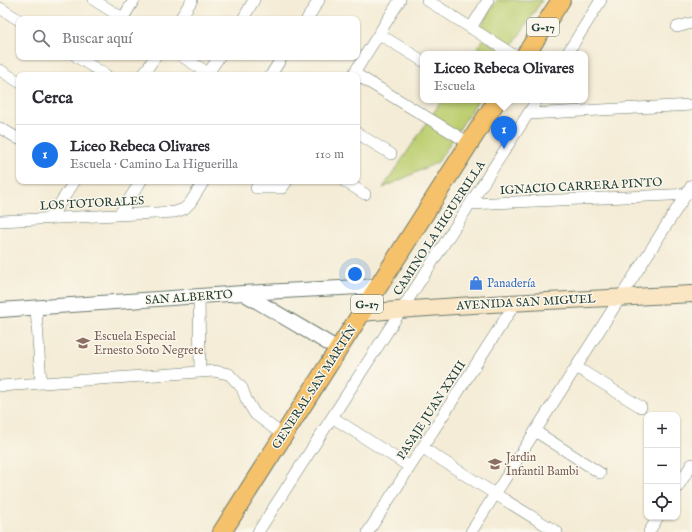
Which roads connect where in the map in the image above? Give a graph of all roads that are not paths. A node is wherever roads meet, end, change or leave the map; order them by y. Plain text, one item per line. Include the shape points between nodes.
1 (94, 0) edge
2 (134, 0) edge
3 (192, 0) edge
4 (254, 0) edge
5 (319, 0) edge
6 (400, 0) edge
7 (488, 0) edge
8 (561, 0) edge
9 (601, 0) edge
10 (431, 1) edge
11 (0, 8) edge
12 (118, 16) edge
13 (125, 16) edge
14 (182, 16) edge
15 (245, 16) edge
16 (309, 16) edge
17 (16, 18) edge
18 (692, 23) edge
19 (677, 27) dead end
20 (471, 28) junction
21 (379, 34) junction
22 (507, 51) edge
23 (528, 51) edge
24 (569, 51) edge
25 (420, 59) edge
26 (82, 60) edge
27 (153, 60) edge
28 (188, 60) edge
29 (217, 60) edge
30 (280, 60) edge
31 (0, 70) edge
32 (101, 72) edge
33 (145, 72) edge
34 (206, 72) edge
35 (210, 72) edge
36 (273, 72) edge
37 (355, 72) edge
38 (360, 78) edge
39 (16, 80) edge
40 (495, 103) edge
41 (535, 103) edge
42 (692, 105) edge
43 (528, 114) junction
44 (0, 128) edge
45 (360, 135) edge
46 (16, 137) edge
47 (469, 143) junction
48 (391, 154) dead end
49 (73, 184) edge
50 (139, 184) edge
51 (202, 184) edge
52 (285, 184) edge
53 (349, 184) edge
54 (256, 188) dead end
55 (690, 191) edge
56 (365, 194) dead end
57 (470, 204) junction
58 (119, 215) junction
59 (50, 218) junction
60 (0, 221) edge
61 (378, 286) junction
62 (243, 293) junction
63 (692, 294) edge
64 (199, 296) junction
65 (621, 298) junction
66 (516, 302) junction
67 (36, 308) junction
68 (0, 310) edge
69 (401, 310) junction
70 (361, 313) junction
71 (338, 348) junction
72 (576, 367) junction
73 (200, 372) junction
74 (41, 383) junction
75 (0, 386) edge
76 (641, 407) dead end
77 (332, 417) junction
78 (536, 431) junction
79 (283, 435) junction
80 (423, 448) junction
81 (692, 464) edge
82 (410, 467) junction
83 (600, 472) dead end
84 (680, 484) edge
85 (495, 494) junction
86 (237, 508) junction
87 (656, 520) edge
88 (222, 532) edge
89 (231, 532) edge
90 (258, 532) edge
91 (368, 532) edge
92 (471, 532) edge
93 (557, 532) edge
94 (649, 532) edge

1 - 12 street
2 - 13 street
3 - 14 street
4 - 15 street
5 - 16 street
6 - 21 street
7 - 20 street
8 - 23 main road, G-17
9 - 24 street
10 - 20 street
11 - 17 street
18 - 19 street
20 - 22 street
21 - 25 street
21 - 37 street
26 - 32 street
27 - 33 street
28 - 34 street
29 - 35 street
30 - 36 street
31 - 39 street
38 - 47 street
40 - 47 main road, GENERAL SAN MARTÍN / G-17
41 - 43 street, CAMINO LA HIGUERILLA
42 - 43 street
43 - 57 street, CAMINO LA HIGUERILLA
44 - 46 street
45 - 48 street
47 - 61 main road, GENERAL SAN MARTÍN / G-17
49 - 59 street
50 - 58 street
51 - 58 street, LOS TOTORALES via 184,209 175,212
52 - 54 street via 282,188
53 - 56 street
55 - 57 street, IGNACIO CARRERA PINTO
55 - 65 street
57 - 69 street, CAMINO LA HIGUERILLA
58 - 59 street, LOS TOTORALES
59 - 60 street, LOS TOTORALES
61 - 62 street, SAN ALBERTO
61 - 70 main road, GENERAL SAN MARTÍN / G-17
62 - 64 street, SAN ALBERTO
62 - 71 street
63 - 65 main road, AVENIDA SAN MIGUEL
64 - 67 street, SAN ALBERTO
64 - 73 street
65 - 66 main road, AVENIDA SAN MIGUEL
65 - 72 street
66 - 69 main road, AVENIDA SAN MIGUEL
66 - 80 street, PASAJE JUAN XXIII
67 - 68 street, SAN ALBERTO
67 - 74 street
69 - 70 main road, AVENIDA SAN MIGUEL
69 - 77 street, CAMINO LA HIGUERILLA
70 - 71 main road, GENERAL SAN MARTÍN / G-17
71 - 79 main road, GENERAL SAN MARTÍN / G-17
72 - 76 street
72 - 78 street
73 - 74 street
73 - 79 street via 229,374 242,388 255,414
74 - 75 street
77 - 82 street
77 - 90 street, CAMINO LA HIGUERILLA
78 - 83 street
78 - 85 street
79 - 86 main road, GENERAL SAN MARTÍN / G-17
80 - 82 street, PASAJE JUAN XXIII
80 - 85 street
81 - 84 street
82 - 91 street, PASAJE JUAN XXIII
85 - 92 street
85 - 93 street
86 - 88 main road, GENERAL SAN MARTÍN / G-17
86 - 89 main road
87 - 94 street

